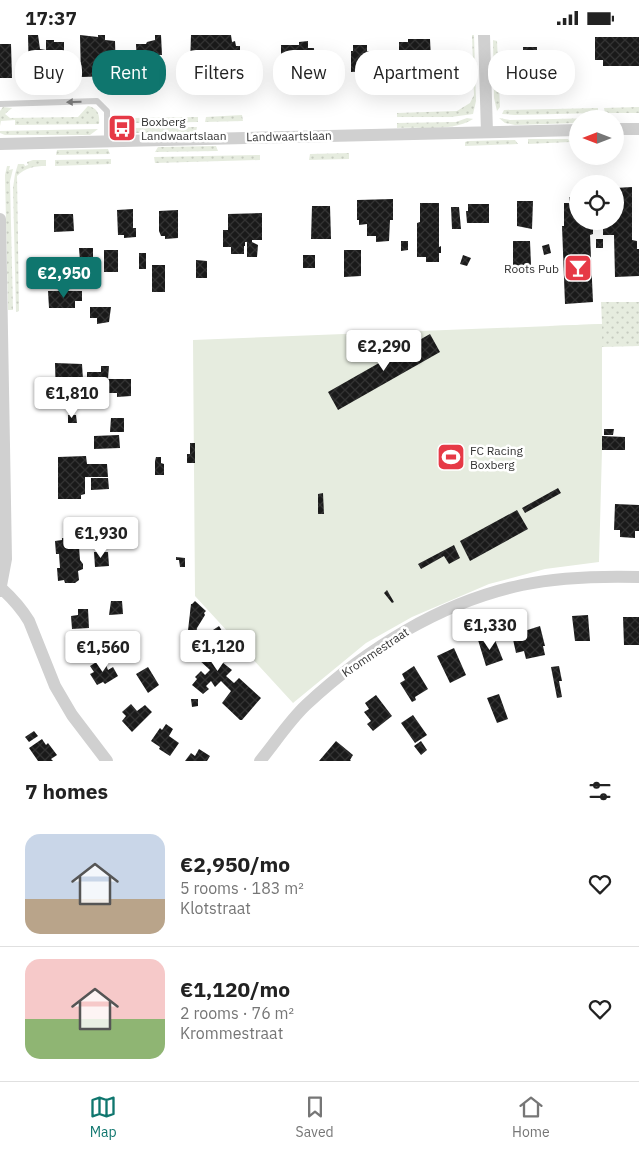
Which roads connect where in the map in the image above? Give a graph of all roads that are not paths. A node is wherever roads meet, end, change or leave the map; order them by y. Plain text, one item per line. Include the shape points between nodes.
1 (484, 35) edge
2 (0, 104) edge
3 (624, 129) edge
4 (639, 129) edge
5 (569, 130) edge
6 (487, 132) junction
7 (107, 141) junction
8 (0, 143) edge
9 (0, 219) edge
10 (639, 577) edge
11 (1, 590) edge
12 (107, 761) edge
13 (260, 761) edge

1 - 6 street
7 -> 2 lane via 107,111 97,101
3 - 4 street
5 - 6 street, Landwaartslaan
6 - 7 street, Landwaartslaan
7 - 8 street, Landwaartslaan
9 - 11 street via 6,559
10 - 13 street, Krommestraat via 570,578 522,585 478,598 406,630 338,677 304,707
11 - 12 street via 19,605 29,621 55,686 72,715

